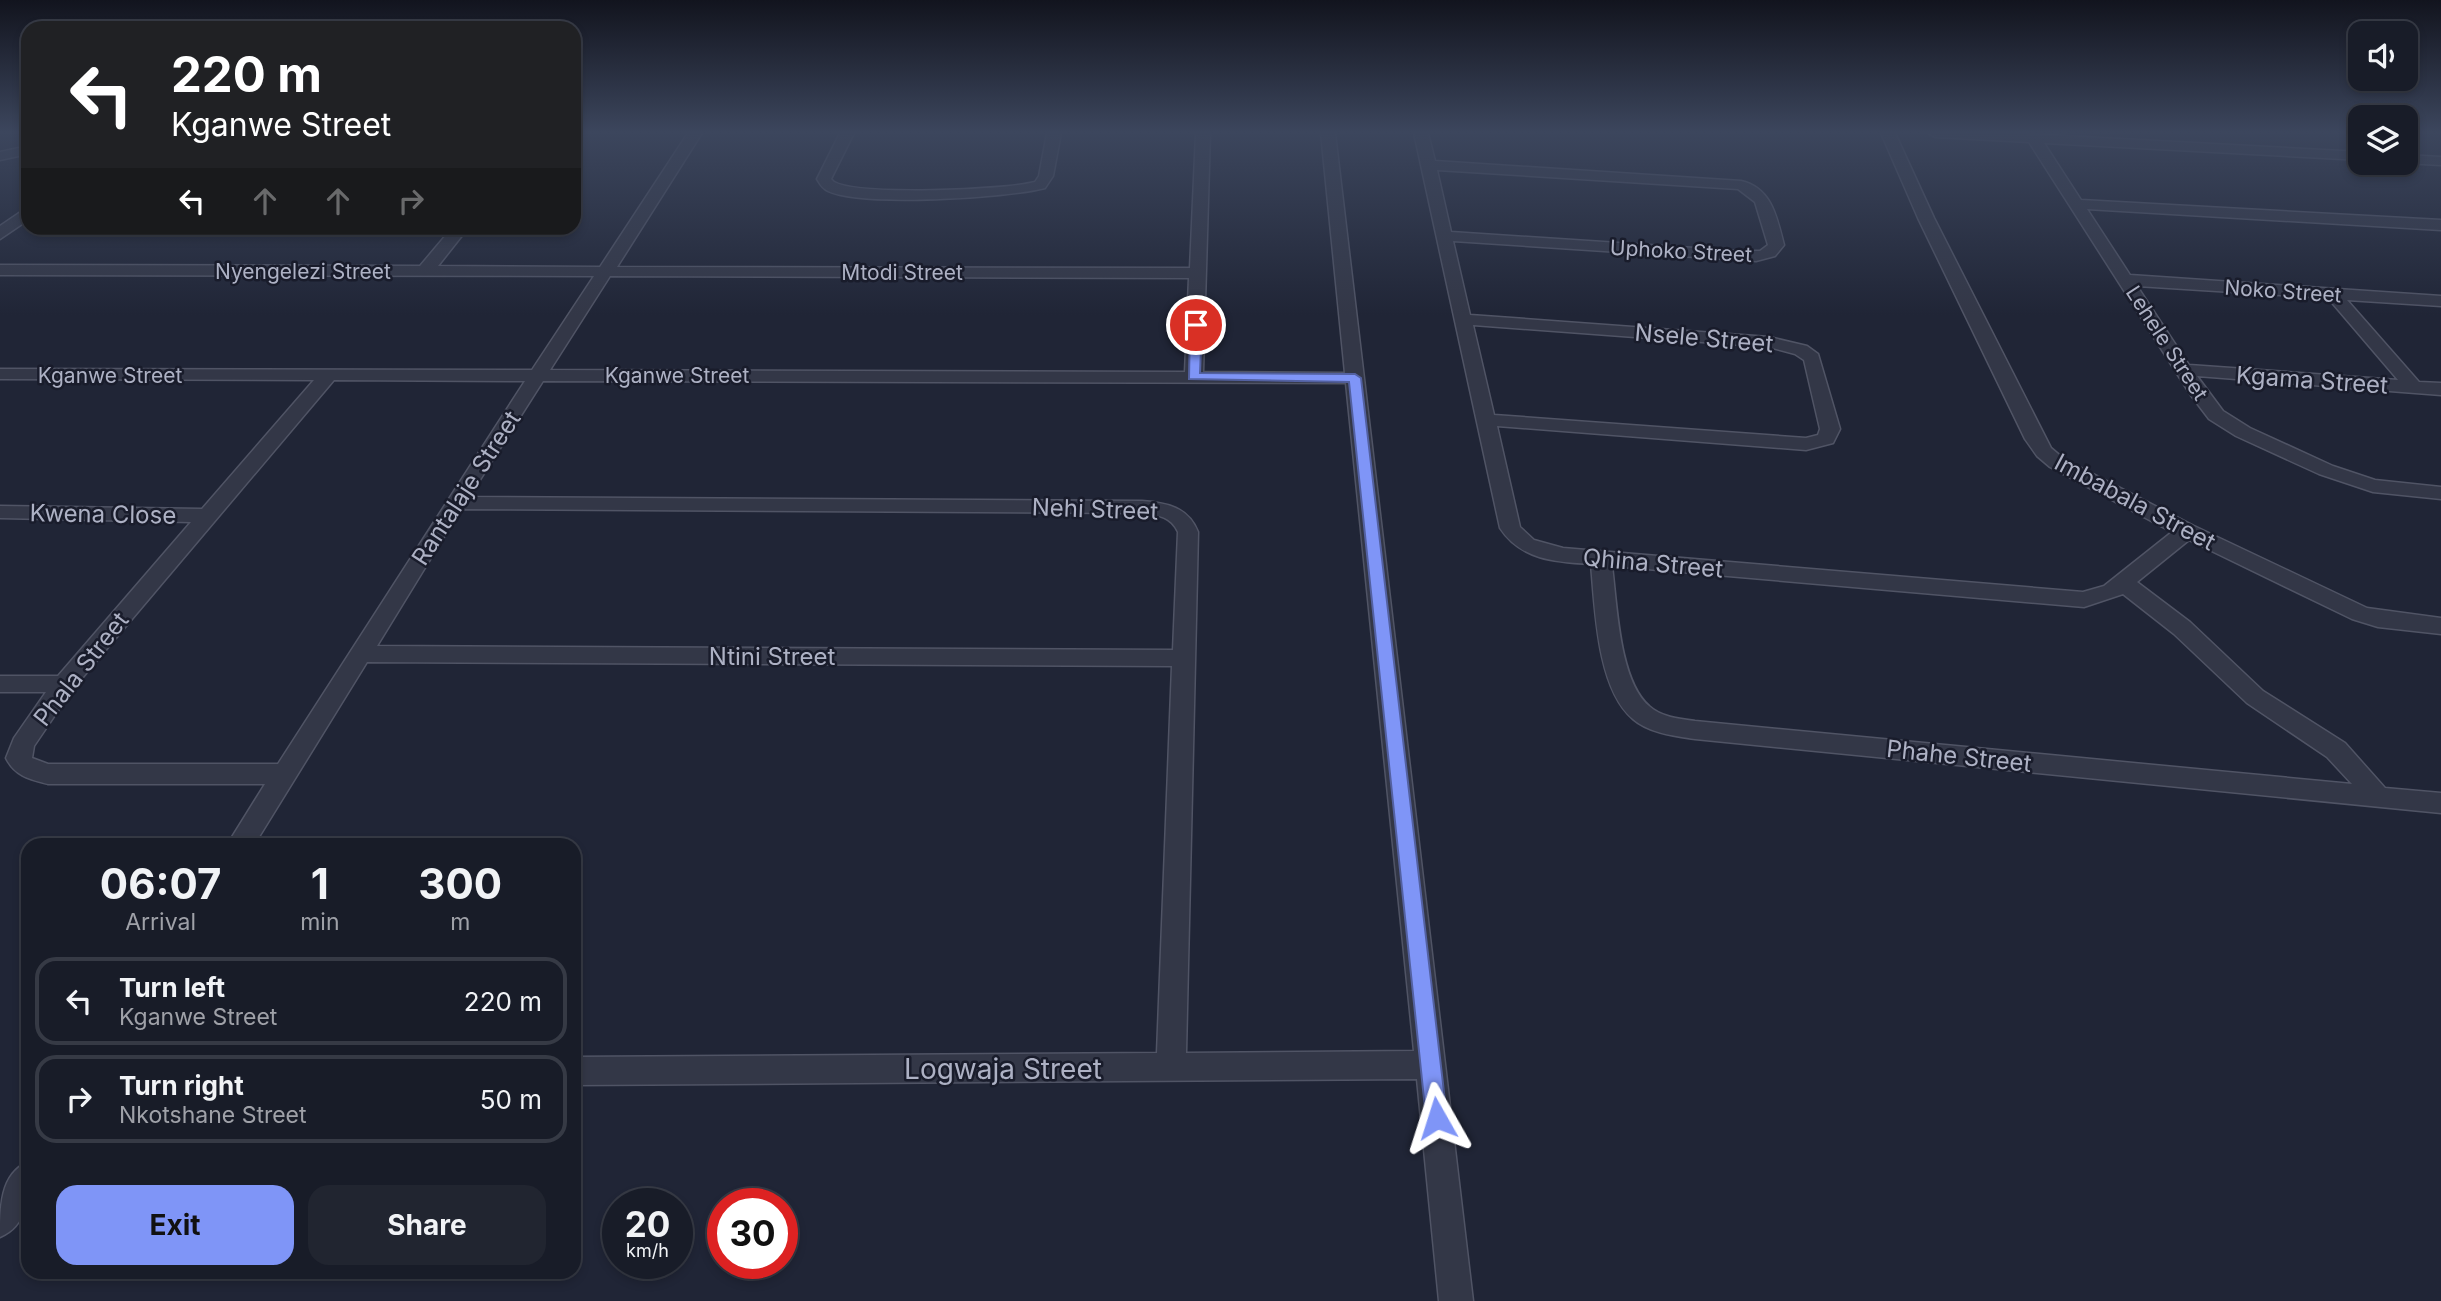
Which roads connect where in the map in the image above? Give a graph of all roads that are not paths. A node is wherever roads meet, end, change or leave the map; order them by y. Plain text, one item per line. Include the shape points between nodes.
1 (656, 194) edge
2 (1201, 194) edge
3 (1335, 194) edge
4 (1436, 194) edge
5 (1757, 194) edge
6 (1916, 194) edge
7 (2070, 194) edge
8 (2077, 204) junction
9 (21, 218) edge
10 (2441, 225) edge
11 (0, 234) edge
12 (454, 235) edge
13 (1446, 236) junction
14 (0, 270) edge
15 (425, 271) junction
16 (605, 272) junction
17 (1198, 273) junction
18 (2126, 280) junction
19 (2333, 295) junction
20 (2441, 301) edge
21 (1461, 319) junction
22 (2184, 370) junction
23 (0, 374) edge
24 (539, 375) junction
25 (328, 376) junction
26 (1194, 377) junction
27 (1355, 378) junction
28 (2414, 387) junction
29 (2441, 389) edge
30 (1488, 420) junction
31 (2441, 493) edge
32 (455, 503) junction
33 (0, 512) edge
34 (207, 516) junction
35 (2187, 531) junction
36 (1601, 558) junction
37 (2123, 583) junction
38 (2441, 626) edge
39 (360, 654) junction
40 (1183, 658) junction
41 (0, 684) edge
42 (64, 684) junction
43 (286, 774) junction
44 (2378, 797) junction
45 (2441, 803) edge
46 (245, 838) edge
47 (1431, 1065) junction
48 (1171, 1068) junction
49 (581, 1071) edge
50 (21, 1188) edge
51 (0, 1221) edge
52 (1456, 1301) edge

1 - 16 street, Rantalaje Street
2 - 17 street
3 - 27 street
4 - 13 street, Qhina Street
5 - 13 street, Uphoko Street via 1776,246 1766,255
6 - 35 street, Imbabala Street via 2044,453
7 - 8 street, Lehele Street
8 - 10 street
8 - 18 street, Lehele Street
9 - 11 street
12 - 15 street
13 - 21 street, Qhina Street
14 - 15 street, Nyengelezi Street
15 - 16 street, Nyengelezi Street
16 - 17 street, Mtodi Street
16 - 24 street, Rantalaje Street
17 - 26 street
18 - 19 street, Noko Street
18 - 22 street, Lehele Street
19 - 20 street, Noko Street
19 - 28 street
21 - 30 street, Qhina Street
21 - 30 street, Nsele Street via 1794,347 1812,358 1830,429 1826,439 1806,444
22 - 28 street, Kgama Street
22 - 31 street, Lehele Street via 2216,415 2283,452 2362,483
23 - 25 street, Kganwe Street
24 - 25 street, Kganwe Street
24 - 26 street, Kganwe Street
24 - 32 street, Rantalaje Street
25 - 34 street, Phala Street
26 - 27 street, Kganwe Street
27 - 47 street
28 - 29 street, Kgama Street
30 - 36 street, Qhina Street via 1516,538 1545,553
32 - 39 street, Rantalaje Street
32 - 40 street, Nehi Street via 1163,509 1178,514 1188,532
33 - 34 street, Kwena Close
34 - 42 street, Phala Street
35 - 37 street, Qhina Street
35 - 38 street, Imbabala Street via 2360,614
36 - 37 street, Qhina Street via 2065,599 2100,597
36 - 44 street, Phahe Street via 1623,688 1641,713 1656,721 1727,733
37 - 44 street via 2182,628 2255,697 2336,750
39 - 40 street, Ntini Street
39 - 43 street, Rantalaje Street
40 - 48 street, Nehi Street
41 - 42 street
42 - 43 street, Phala Street via 23,744 18,758 29,770 48,774
43 - 46 street, Rantalaje Street
44 - 45 street, Phahe Street
47 - 48 street, Logwaja Street
47 - 52 street
48 - 49 street, Logwaja Street
50 - 51 street

